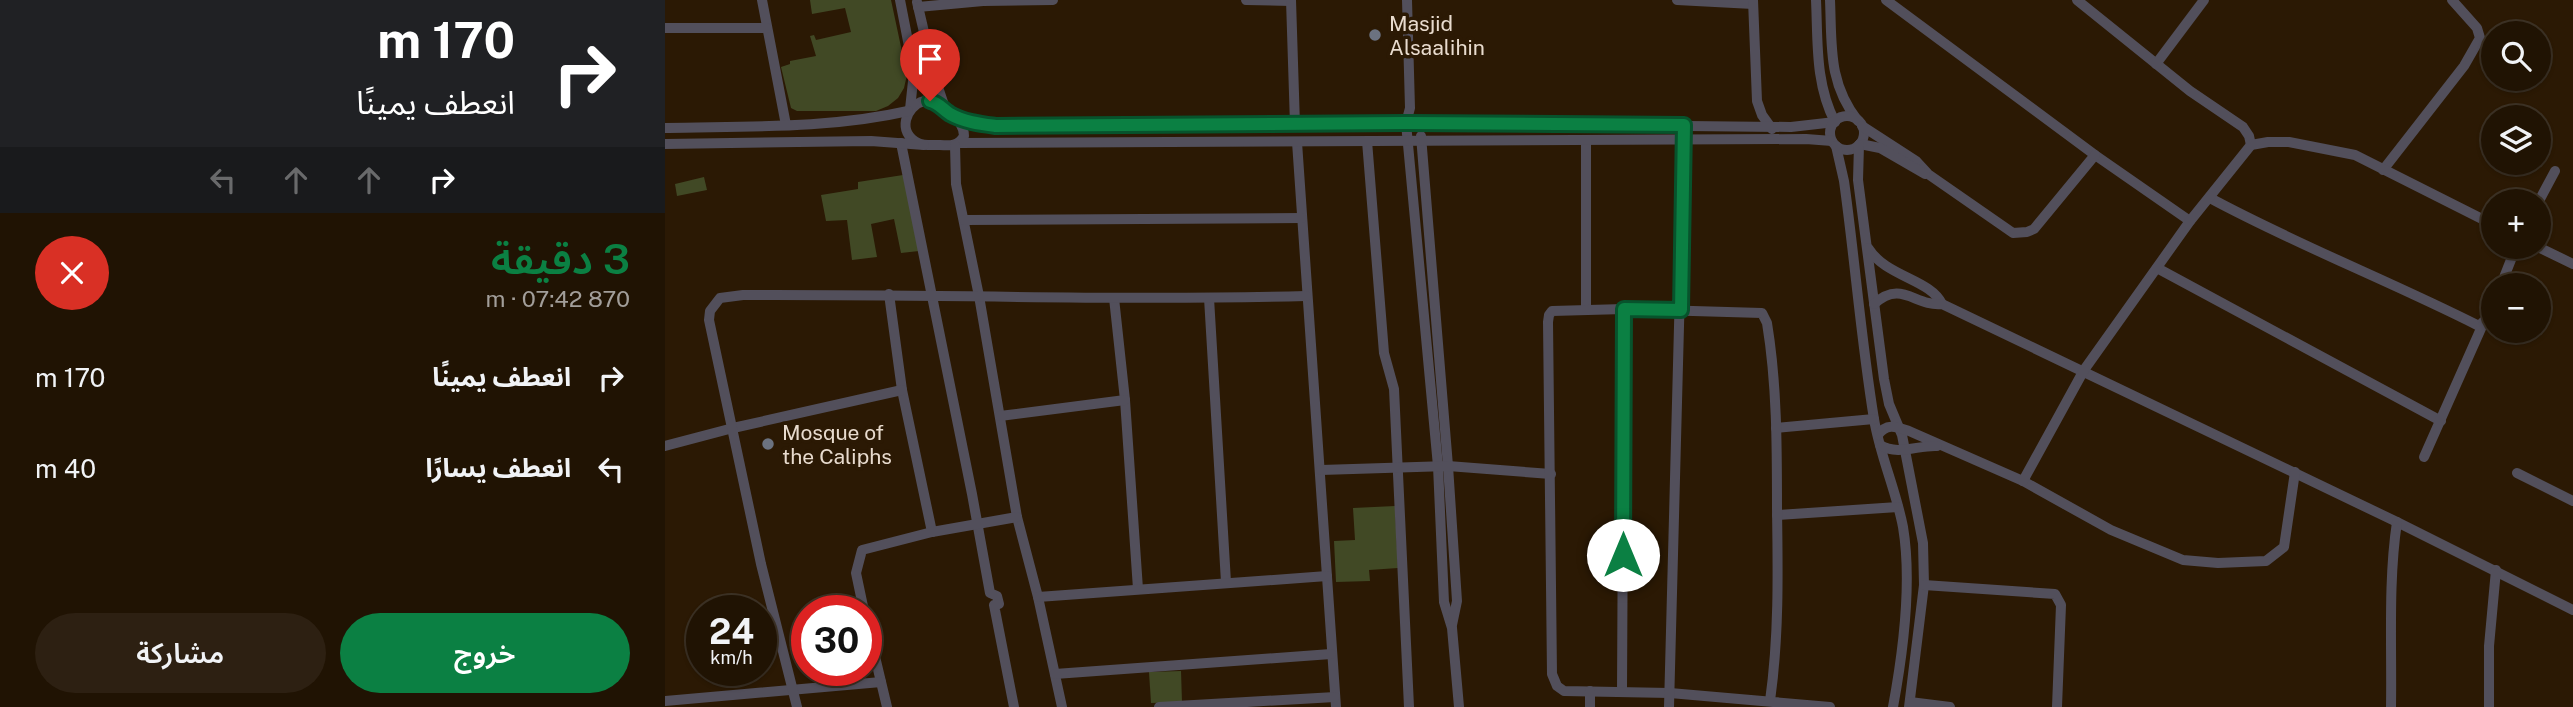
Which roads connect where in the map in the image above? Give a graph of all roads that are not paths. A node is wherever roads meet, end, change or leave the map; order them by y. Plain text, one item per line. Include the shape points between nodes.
1 (762, 0) edge
2 (900, 0) edge
3 (1053, 0) edge
4 (1246, 0) edge
5 (1407, 0) edge
6 (1677, 0) edge
7 (1817, 0) edge
8 (1830, 0) edge
9 (1887, 0) edge
10 (2077, 0) edge
11 (2204, 0) edge
12 (2452, 0) edge
13 (1291, 1) edge
14 (1753, 2) edge
15 (917, 4) edge
16 (665, 28) edge
17 (767, 28) junction
18 (2156, 64) junction
19 (1757, 101) junction
20 (1410, 108) junction
21 (909, 110) junction
22 (949, 113) junction
23 (1835, 122) junction
24 (1406, 123) junction
25 (1860, 123) junction
26 (1420, 124) junction
27 (786, 125) junction
28 (1295, 125) junction
29 (1684, 125) junction
30 (1743, 126) junction
31 (1772, 127) junction
32 (665, 128) edge
33 (1743, 139) junction
34 (1772, 139) junction
35 (1409, 140) junction
36 (1422, 140) junction
37 (1586, 140) junction
38 (1684, 140) junction
39 (1367, 141) junction
40 (1297, 142) junction
41 (901, 143) junction
42 (665, 144) edge
43 (957, 144) junction
44 (1834, 144) junction
45 (1860, 144) junction
46 (924, 145) junction
47 (936, 145) junction
48 (2251, 145) junction
49 (2095, 155) junction
50 (954, 167) junction
51 (2383, 170) junction
52 (2555, 171) dead end
53 (1928, 174) junction
54 (2545, 189) edge
55 (2210, 198) junction
56 (1302, 218) junction
57 (2481, 219) edge
58 (964, 220) junction
59 (2190, 221) junction
60 (1868, 247) junction
61 (2551, 253) edge
62 (2572, 262) edge
63 (2157, 268) junction
64 (889, 294) junction
65 (930, 295) junction
66 (979, 296) junction
67 (1306, 296) junction
68 (1114, 298) junction
69 (1209, 298) junction
70 (1874, 303) junction
71 (1943, 304) junction
72 (1586, 309) junction
73 (1624, 309) junction
74 (1681, 310) junction
75 (2481, 325) edge
76 (2481, 329) edge
77 (2084, 370) junction
78 (902, 390) junction
79 (1125, 400) junction
80 (1000, 416) junction
81 (1874, 419) junction
82 (2441, 421) junction
83 (733, 428) junction
84 (1776, 428) junction
85 (1898, 428) junction
86 (1879, 440) junction
87 (665, 446) edge
88 (1940, 446) junction
89 (1904, 450) junction
90 (2424, 457) dead end
91 (1398, 466) junction
92 (1443, 466) junction
93 (1321, 470) junction
94 (2295, 472) junction
95 (2517, 473) dead end
96 (1551, 474) junction
97 (2023, 481) junction
98 (2573, 501) edge
99 (1898, 507) junction
100 (1777, 515) junction
101 (1017, 517) junction
102 (2397, 522) junction
103 (976, 524) junction
104 (932, 532) junction
105 (2496, 570) junction
106 (1327, 576) junction
107 (1226, 582) junction
108 (1924, 585) junction
109 (1138, 589) junction
110 (861, 595) edge
111 (1038, 597) junction
112 (2573, 610) edge
113 (1331, 654) junction
114 (1055, 674) junction
115 (838, 686) edge
116 (882, 686) edge
117 (794, 690) junction
118 (1590, 691) junction
119 (1622, 692) junction
120 (1670, 693) junction
121 (665, 701) edge
122 (1770, 701) junction
123 (1336, 702) edge
124 (681, 703) edge
125 (1249, 704) edge
126 (1909, 704) edge
127 (797, 707) edge
128 (887, 707) edge
129 (1014, 707) edge
130 (1062, 707) edge
131 (1159, 707) edge
132 (1409, 707) edge
133 (1459, 707) edge
134 (1590, 707) edge
135 (1669, 707) edge
136 (1830, 707) edge
137 (1893, 707) edge
138 (1950, 707) edge
139 (2057, 707) edge
140 (2391, 707) edge
141 (2489, 707) edge

1 - 17 street
2 - 21 street via 913,72
3 - 15 street
4 - 13 street
5 - 20 street
6 - 14 street
7 - 23 street via 1821,83
8 - 25 street via 1834,70 1842,97
9 - 49 street
10 - 18 street
11 - 18 street
12 - 51 street via 2477,28 2480,38 2464,66
13 - 28 street
14 - 19 street
15 - 22 street via 934,75
16 - 17 street
17 - 27 street
18 - 48 street via 2243,127
19 - 30 street
19 - 31 street
20 - 24 street
20 - 26 street
21 - 22 street via 930,101
21 - 27 street via 868,119
21 - 46 street via 907,132
22 - 28 street via 996,126
22 - 43 street via 963,127 964,136
23 - 25 street via 1847,117
23 - 31 street
23 - 44 street via 1831,128
24 - 26 street
24 - 28 street
24 - 35 street
25 - 45 street
25 - 53 street
26 - 29 street
26 - 36 street
27 - 32 street
29 - 30 street
29 - 38 street
30 - 31 street
30 - 33 street
31 - 34 street
33 - 34 street
33 - 38 street
34 - 44 street
35 - 36 street
35 - 39 street
35 - 92 street
36 - 37 street
36 - 92 street
37 - 38 street
37 - 72 street
38 - 74 street
39 - 40 street
39 - 91 street
40 - 43 street
40 - 56 street
41 - 42 street
41 - 46 street
41 - 65 street
43 - 47 street
43 - 50 street
44 - 45 street via 1848,150
44 - 81 street via 1844,181
45 - 53 street via 1880,148
45 - 60 street via 1857,168
46 - 47 street
47 - 50 street
48 - 51 street via 2289,142 2326,148 2355,155
48 - 55 street
49 - 53 street via 2039,223 2020,234 2006,230
49 - 59 street
50 - 58 street
51 - 57 street
52 - 54 street
55 - 59 street
55 - 75 street via 2259,225
56 - 58 street
56 - 67 street
58 - 66 street
59 - 63 street
60 - 70 street
60 - 71 street via 1880,263 1936,294
61 - 62 street
63 - 77 street
63 - 82 street
64 - 65 street
64 - 78 street
64 - 83 street via 743,295 714,303 709,320
65 - 66 street
65 - 103 street
66 - 68 street
66 - 80 street
67 - 69 street
67 - 93 street
68 - 69 street
68 - 79 street
69 - 107 street
70 - 71 street via 1901,293
70 - 85 street via 1886,392
71 - 77 street
72 - 73 street
72 - 96 street via 1549,314
73 - 74 street
73 - 119 street
74 - 84 street via 1762,313 1769,334
74 - 120 street
76 - 82 street
77 - 94 street
77 - 97 street
78 - 83 street
78 - 104 street
79 - 80 street
79 - 109 street
80 - 101 street
81 - 84 street
81 - 86 street
82 - 90 street
83 - 87 street
83 - 117 street via 761,564
84 - 100 street
85 - 86 street via 1887,427
85 - 88 street
85 - 89 street
86 - 89 street via 1892,451
86 - 99 street
88 - 89 street
88 - 97 street
89 - 108 street via 1923,543
91 - 92 street
91 - 93 street
91 - 132 street
92 - 96 street
92 - 133 street via 1444,601 1452,628
93 - 106 street
94 - 97 street via 2284,547 2266,561 2218,563 2183,560 2111,530
94 - 102 street
95 - 98 street
96 - 118 street via 1553,681 1562,690
99 - 100 street
99 - 137 street via 1906,582
100 - 122 street via 1776,660
101 - 103 street
101 - 111 street
102 - 105 street
102 - 140 street
103 - 104 street
103 - 129 street via 990,593 997,596 999,604 994,605
104 - 110 street via 862,550 856,573
105 - 112 street
105 - 141 street
106 - 107 street
106 - 113 street
107 - 109 street
108 - 126 street
108 - 139 street via 2056,594 2061,605
109 - 111 street
111 - 114 street
113 - 114 street
113 - 123 street
114 - 130 street
115 - 117 street
116 - 128 street
117 - 124 street
117 - 127 street
118 - 119 street
118 - 134 street
119 - 120 street
120 - 122 street
120 - 135 street
121 - 124 street
122 - 136 street
123 - 125 street
125 - 131 street
126 - 138 street

